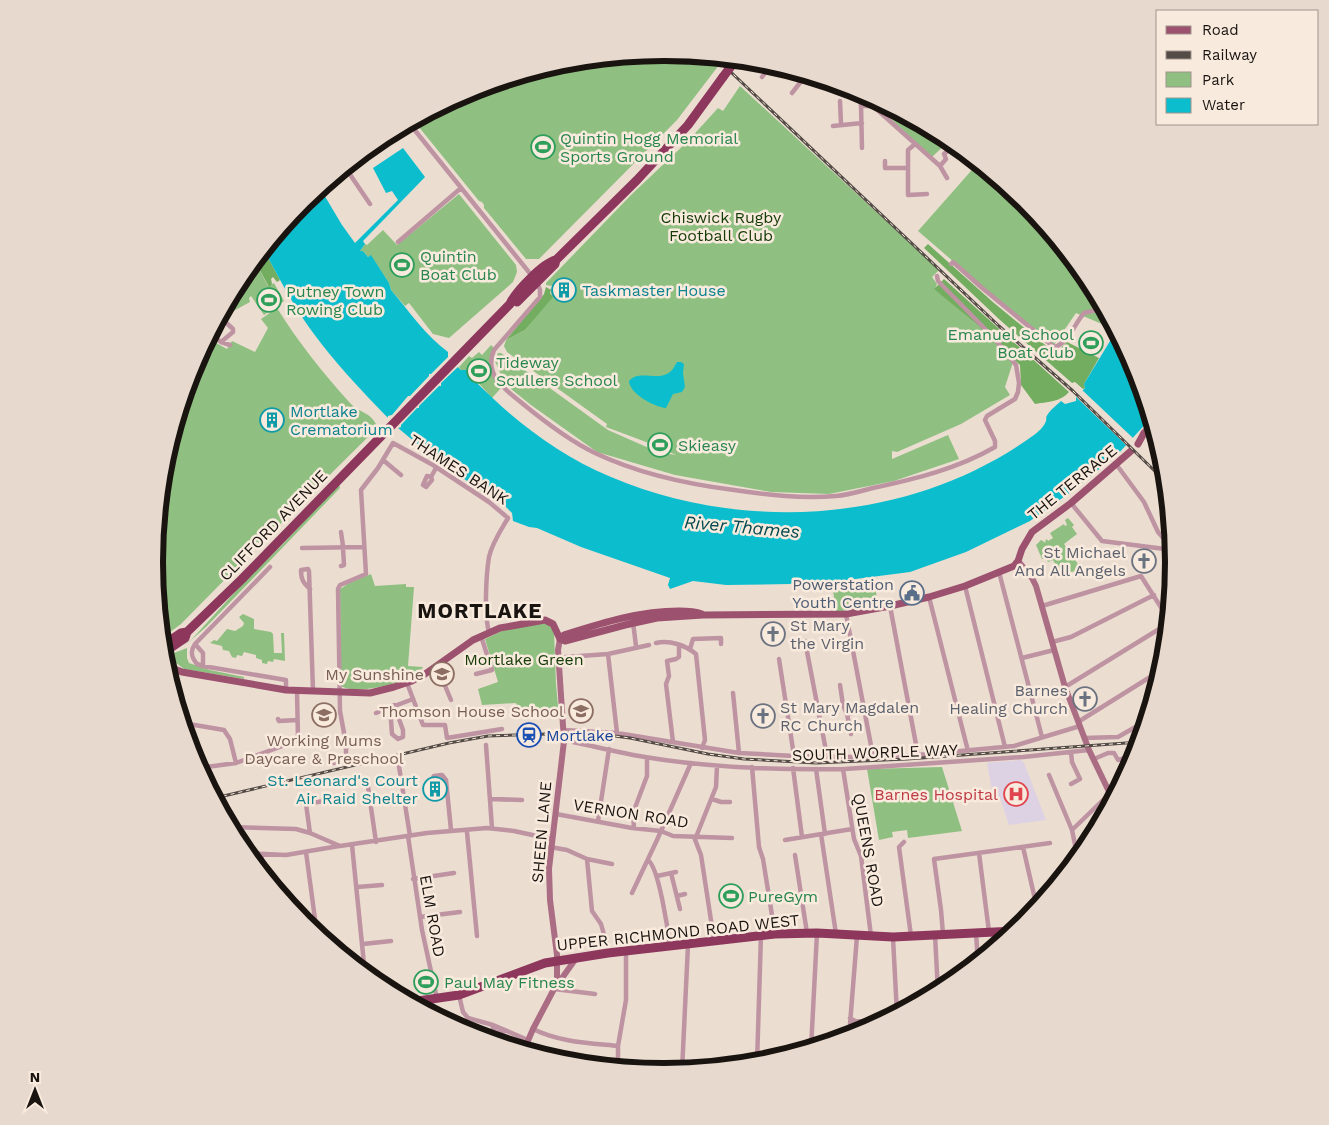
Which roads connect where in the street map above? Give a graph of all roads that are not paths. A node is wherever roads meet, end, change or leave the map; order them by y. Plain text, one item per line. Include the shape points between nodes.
1 (731, 66) edge
2 (766, 72) edge
3 (762, 77) dead end
4 (802, 80) edge
5 (792, 93) dead end
6 (840, 101) dead end
7 (861, 101) edge
8 (861, 106) junction
9 (871, 106) edge
10 (875, 108) edge
11 (862, 123) junction
12 (840, 124) junction
13 (833, 126) dead end
14 (413, 128) edge
15 (915, 144) junction
16 (862, 148) dead end
17 (948, 150) edge
18 (885, 160) dead end
19 (940, 166) junction
20 (907, 168) junction
21 (349, 173) edge
22 (947, 178) dead end
23 (461, 188) junction
24 (927, 194) dead end
25 (367, 202) dead end
26 (398, 242) dead end
27 (952, 263) dead end
28 (937, 276) dead end
29 (535, 280) junction
30 (1097, 310) edge
31 (225, 322) edge
32 (216, 339) edge
33 (221, 342) junction
34 (229, 345) dead end
35 (1148, 429) edge
36 (1138, 444) dead end
37 (1131, 451) dead end
38 (383, 460) junction
39 (1116, 464) junction
40 (436, 468) junction
41 (401, 475) dead end
42 (431, 477) dead end
43 (1071, 503) junction
44 (341, 532) dead end
45 (1165, 540) edge
46 (343, 547) junction
47 (364, 547) junction
48 (302, 548) dead end
49 (1166, 549) edge
50 (1018, 561) junction
51 (341, 566) dead end
52 (270, 567) dead end
53 (999, 572) junction
54 (965, 586) junction
55 (310, 589) dead end
56 (1154, 595) junction
57 (930, 597) junction
58 (890, 606) junction
59 (1042, 606) junction
60 (1163, 611) edge
61 (846, 614) junction
62 (632, 619) junction
63 (1161, 626) edge
64 (489, 632) junction
65 (481, 636) junction
66 (560, 639) junction
67 (805, 641) dead end
68 (656, 642) dead end
69 (1052, 642) junction
70 (195, 644) junction
71 (721, 644) dead end
72 (171, 645) edge
73 (649, 645) dead end
74 (636, 646) junction
75 (679, 646) junction
76 (690, 649) junction
77 (1054, 650) junction
78 (608, 654) junction
79 (566, 657) dead end
80 (1022, 658) junction
81 (779, 659) dead end
82 (203, 666) junction
83 (434, 667) junction
84 (175, 669) edge
85 (248, 674) junction
86 (476, 674) dead end
87 (1153, 676) edge
88 (407, 683) junction
89 (246, 684) junction
90 (840, 685) dead end
91 (1065, 686) junction
92 (286, 690) junction
93 (297, 691) junction
94 (313, 691) junction
95 (340, 693) junction
96 (734, 693) dead end
97 (413, 698) junction
98 (450, 700) dead end
99 (392, 706) junction
100 (864, 711) junction
101 (376, 713) dead end
102 (847, 714) junction
103 (278, 719) dead end
104 (297, 720) junction
105 (190, 724) edge
106 (1079, 724) junction
107 (1138, 726) edge
108 (502, 729) dead end
109 (564, 730) junction
110 (617, 733) junction
111 (851, 734) dead end
112 (1042, 737) junction
113 (1084, 738) junction
114 (573, 742) dead end
115 (673, 742) junction
116 (486, 745) dead end
117 (1005, 747) junction
118 (702, 748) junction
119 (609, 749) junction
120 (1089, 750) junction
121 (968, 751) junction
122 (1071, 752) junction
123 (739, 753) junction
124 (918, 755) junction
125 (794, 756) junction
126 (827, 756) junction
127 (873, 756) junction
128 (647, 758) junction
129 (1125, 758) dead end
130 (1094, 759) junction
131 (398, 760) dead end
132 (236, 763) junction
133 (333, 763) dead end
134 (690, 763) junction
135 (717, 766) junction
136 (207, 767) edge
137 (752, 767) junction
138 (794, 768) junction
139 (816, 769) junction
140 (843, 769) junction
141 (1049, 776) dead end
142 (1071, 784) dead end
143 (368, 787) dead end
144 (1110, 792) edge
145 (447, 795) junction
146 (348, 797) dead end
147 (1107, 797) edge
148 (490, 799) junction
149 (712, 799) junction
150 (522, 800) dead end
151 (730, 802) dead end
152 (556, 814) junction
153 (598, 821) junction
154 (239, 827) edge
155 (492, 828) junction
156 (634, 828) junction
157 (852, 829) junction
158 (452, 830) junction
159 (1072, 830) junction
160 (660, 831) junction
161 (467, 832) dead end
162 (310, 833) junction
163 (823, 834) junction
164 (409, 836) junction
165 (695, 837) junction
166 (802, 837) junction
167 (551, 838) junction
168 (732, 838) dead end
169 (785, 840) dead end
170 (376, 842) junction
171 (904, 842) dead end
172 (1050, 843) dead end
173 (352, 845) junction
174 (340, 846) junction
175 (550, 847) junction
176 (1023, 847) junction
177 (1076, 848) edge
178 (306, 852) junction
179 (979, 852) junction
180 (257, 854) edge
181 (261, 854) junction
182 (795, 855) dead end
183 (587, 860) junction
184 (648, 860) junction
185 (262, 861) edge
186 (612, 864) dead end
187 (454, 873) dead end
188 (657, 876) junction
189 (413, 879) junction
190 (382, 885) dead end
191 (357, 887) junction
192 (632, 893) dead end
193 (685, 894) dead end
194 (677, 896) junction
195 (1036, 899) edge
196 (680, 910) dead end
197 (460, 912) dead end
198 (420, 917) junction
199 (315, 922) edge
200 (1003, 931) edge
201 (989, 932) junction
202 (807, 933) junction
203 (817, 933) junction
204 (976, 933) junction
205 (775, 934) junction
206 (836, 934) junction
207 (939, 934) junction
208 (761, 935) junction
209 (477, 936) dead end
210 (857, 936) junction
211 (871, 936) junction
212 (911, 936) junction
213 (893, 937) junction
214 (391, 941) dead end
215 (715, 941) junction
216 (363, 944) junction
217 (607, 945) dead end
218 (688, 945) junction
219 (670, 947) junction
220 (626, 951) junction
221 (977, 954) edge
222 (578, 956) junction
223 (557, 960) junction
224 (365, 964) edge
225 (938, 982) edge
226 (555, 988) junction
227 (595, 994) dead end
228 (459, 995) junction
229 (436, 999) junction
230 (421, 1001) edge
231 (897, 1007) edge
232 (850, 1018) junction
233 (866, 1021) edge
234 (849, 1028) edge
235 (533, 1029) junction
236 (528, 1040) junction
237 (811, 1042) edge
238 (526, 1044) edge
239 (618, 1046) junction
240 (757, 1055) edge
241 (618, 1061) edge
242 (682, 1063) edge

1 - 29 highway, CLIFFORD AVENUE, bridge via 688,125 555,264
2 - 3 street
4 - 5 street
6 - 12 street
7 - 8 street
8 - 9 street
8 - 11 street
10 - 15 street
11 - 12 street
11 - 16 street
12 - 13 street
14 - 23 street
15 - 19 street
15 - 20 street via 908,150
17 - 19 street
18 - 20 street via 884,168
19 - 22 street
20 - 24 street via 908,195
21 - 25 street
23 - 26 street
23 - 29 street
27 - 30 street via 1054,347 1066,339 1084,313
28 - 29 street via 938,281 1016,365 1019,376 1017,396 985,420 995,447 968,462 913,480 837,496 775,496 666,478 621,464 575,442 504,388 494,378 490,364 494,350 538,299 541,293
29 - 72 highway, CLIFFORD AVENUE via 515,304 510,304 293,521 210,612
31 - 33 street via 233,332
32 - 33 street
33 - 34 street
35 - 36 main road, THE TERRACE
37 - 39 main road, THE TERRACE
38 - 40 street, THAMES BANK via 395,442
38 - 41 street
38 - 47 street via 362,490
39 - 43 main road, THE TERRACE
39 - 45 street via 1144,502
40 - 42 street
40 - 64 street, THAMES BANK via 508,518 489,556 486,614
43 - 49 street via 1103,542
43 - 50 main road, THE TERRACE via 1032,532
44 - 46 street
46 - 47 street
46 - 48 street
46 - 51 street via 344,565
47 - 95 street via 366,574 340,585 338,589
50 - 53 main road
50 - 59 main road via 1032,578
52 - 70 street
53 - 54 main road
53 - 80 street
54 - 57 main road
54 - 117 street
55 - 94 street
56 - 59 street via 1141,576
56 - 60 street
56 - 69 street via 1071,637
57 - 58 main road
57 - 121 street
58 - 61 main road
58 - 124 street
59 - 69 main road
61 - 62 main road via 703,615 669,611
61 - 100 street
62 - 66 main road via 564,635
62 - 74 street
63 - 91 street
64 - 65 main road
64 - 66 main road via 545,620 553,624
65 - 83 main road
65 - 86 street via 492,670
66 - 109 main road, SHEEN LANE
67 - 126 street
68 - 75 street via 670,641
69 - 77 main road
70 - 82 street via 203,653
70 - 82 street via 193,660
71 - 76 street via 721,638 693,639
73 - 74 street
74 - 78 street
75 - 76 street
75 - 115 street via 679,657 668,661 666,684
76 - 118 street via 696,654 706,740
77 - 80 street
77 - 91 main road
78 - 79 street
78 - 110 street
80 - 112 street
81 - 125 street
82 - 85 street
83 - 88 main road
83 - 98 street
84 - 89 main road
85 - 89 street
85 - 92 street via 286,680
87 - 106 street
88 - 95 main road via 370,693
88 - 97 street
89 - 92 main road
90 - 102 street
91 - 106 main road
92 - 93 main road
93 - 94 main road
93 - 104 street
94 - 95 main road
95 - 133 street via 346,760
96 - 123 street
97 - 99 street
97 - 108 street via 423,725 442,724 447,738
99 - 99 street via 403,730 403,737 398,739 392,734
99 - 101 street
100 - 102 street
100 - 127 street
102 - 111 street
103 - 104 street
104 - 132 street via 296,741
105 - 132 street via 224,730 230,739
106 - 112 street
106 - 113 main road
107 - 113 street via 1118,737
109 - 110 street
109 - 152 main road, SHEEN LANE
110 - 115 street
112 - 117 street
113 - 120 main road
114 - 119 street, SOUTH WORPLE WAY
115 - 118 street
116 - 148 street
117 - 121 street
118 - 123 street
119 - 128 street, SOUTH WORPLE WAY
119 - 153 street
120 - 122 street, SOUTH WORPLE WAY
120 - 130 main road
121 - 124 street
122 - 140 street, SOUTH WORPLE WAY
122 - 142 street via 1080,779
123 - 125 street
124 - 127 street
125 - 126 street
126 - 127 street
128 - 134 street, SOUTH WORPLE WAY
128 - 156 street via 647,776 633,813
129 - 130 street via 1118,760 1114,753 1108,753
130 - 144 main road
131 - 164 street, ELM ROAD
132 - 136 street
134 - 135 street, SOUTH WORPLE WAY
134 - 160 street
135 - 137 street, SOUTH WORPLE WAY
135 - 149 street
137 - 138 street, SOUTH WORPLE WAY
137 - 205 street via 761,852
138 - 139 street, SOUTH WORPLE WAY
138 - 166 street
139 - 140 street, SOUTH WORPLE WAY
139 - 163 street
140 - 157 street, QUEENS ROAD
141 - 159 street
143 - 170 street
145 - 145 street via 446,780 442,775 434,776 434,794
145 - 158 street
146 - 162 street via 306,804
147 - 159 street
148 - 150 street
148 - 155 street
149 - 151 street
149 - 165 street
152 - 153 street, VERNON ROAD
152 - 167 main road, SHEEN LANE
153 - 156 street, VERNON ROAD
154 - 162 street via 285,828
155 - 158 street
155 - 167 street
156 - 160 street, VERNON ROAD
157 - 163 street
157 - 211 street, QUEENS ROAD via 861,856
158 - 164 street
159 - 177 street
160 - 165 street, VERNON ROAD
160 - 184 street
161 - 209 street
162 - 174 street
163 - 166 street
163 - 206 street
164 - 170 street
164 - 189 street, ELM ROAD
165 - 168 street, VERNON ROAD
165 - 215 street
166 - 169 street
167 - 175 main road, SHEEN LANE
170 - 173 street
171 - 212 street via 899,847
172 - 176 street
173 - 174 street
173 - 191 street
174 - 178 street
175 - 183 street
175 - 223 main road, SHEEN LANE via 549,884
176 - 179 street
176 - 195 street
178 - 181 street
178 - 199 street
179 - 201 street
179 - 207 street via 934,859 941,910
180 - 181 street
181 - 185 street
182 - 202 street
183 - 186 street
183 - 217 street via 592,911 601,924
184 - 188 street
184 - 192 street
187 - 189 street
188 - 194 street via 674,872
188 - 219 street
189 - 198 street, ELM ROAD
190 - 191 street
191 - 216 street
193 - 194 street
194 - 196 street
197 - 198 street
198 - 229 street, ELM ROAD
200 - 201 highway, UPPER RICHMOND ROAD WEST
201 - 204 highway, UPPER RICHMOND ROAD WEST
202 - 203 highway, UPPER RICHMOND ROAD WEST
202 - 205 highway, UPPER RICHMOND ROAD WEST
203 - 206 highway, UPPER RICHMOND ROAD WEST
203 - 237 street
204 - 207 highway, UPPER RICHMOND ROAD WEST
204 - 221 street
205 - 208 highway, UPPER RICHMOND ROAD WEST
206 - 210 highway, UPPER RICHMOND ROAD WEST
207 - 212 highway, UPPER RICHMOND ROAD WEST
207 - 225 street
208 - 215 highway, UPPER RICHMOND ROAD WEST
208 - 240 street
210 - 211 highway, UPPER RICHMOND ROAD WEST
210 - 232 street
211 - 213 highway, UPPER RICHMOND ROAD WEST
212 - 213 highway, UPPER RICHMOND ROAD WEST
213 - 231 street
214 - 216 street
215 - 218 highway, UPPER RICHMOND ROAD WEST
216 - 224 street
218 - 219 highway, UPPER RICHMOND ROAD WEST
218 - 242 street
219 - 220 highway, UPPER RICHMOND ROAD WEST
220 - 222 highway, UPPER RICHMOND ROAD WEST
220 - 239 street via 626,1000
222 - 223 highway, UPPER RICHMOND ROAD WEST
222 - 226 main road
223 - 226 main road, SHEEN LANE
223 - 228 highway, UPPER RICHMOND ROAD WEST
226 - 227 street
226 - 235 main road, SHEEN LANE
228 - 229 highway, UPPER RICHMOND ROAD WEST
228 - 236 street via 464,1016 493,1024
229 - 230 highway, UPPER RICHMOND ROAD WEST
232 - 233 street
232 - 234 street
235 - 236 main road, SHEEN LANE
235 - 239 street via 566,1041
236 - 238 main road, SHEEN LANE
239 - 241 street

